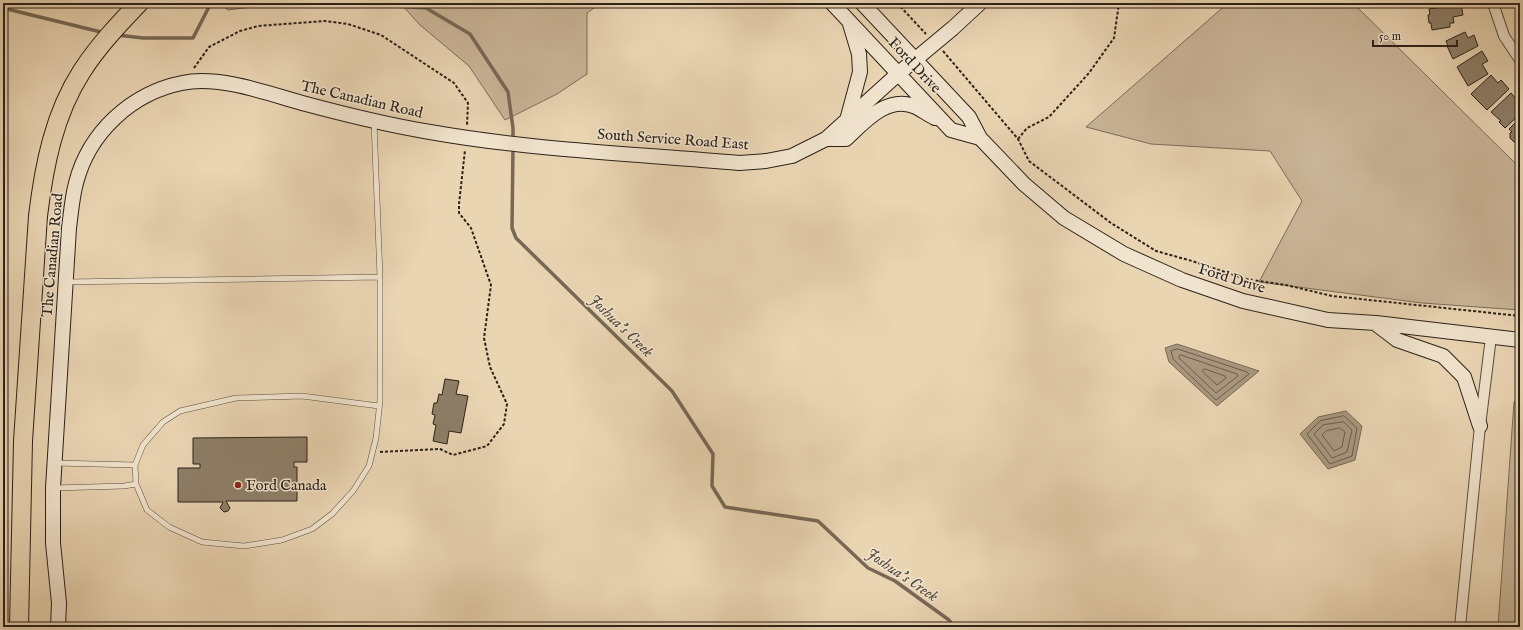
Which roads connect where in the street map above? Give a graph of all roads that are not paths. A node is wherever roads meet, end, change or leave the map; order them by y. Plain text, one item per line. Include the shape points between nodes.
1 (139, 3) edge
2 (832, 3) edge
3 (862, 3) edge
4 (980, 3) edge
5 (1493, 3) edge
6 (849, 20) junction
7 (916, 59) junction
8 (1520, 60) edge
9 (899, 73) junction
10 (847, 120) junction
11 (374, 122) junction
12 (946, 124) junction
13 (980, 138) junction
14 (826, 139) junction
15 (488, 140) joint
16 (380, 277) junction
17 (65, 282) junction
18 (1376, 324) junction
19 (1491, 337) junction
20 (1520, 340) edge
21 (379, 406) junction
22 (1480, 426) junction
23 (54, 463) junction
24 (135, 465) junction
25 (136, 484) junction
26 (53, 488) junction
27 (19, 627) edge
28 (58, 627) edge
29 (1460, 627) edge

1 - 27 highway via 101,44 81,71 51,142 42,179 23,441
2 - 6 street, Ford Drive
3 - 7 street, Ford Drive
4 - 7 street, South Service Road East
5 - 8 street via 1504,36
6 - 9 street, Ford Drive
6 - 10 street via 859,54 860,72
7 - 9 street, South Service Road East
7 - 13 street, Ford Drive via 969,117
9 - 10 street, South Service Road East
9 - 12 street, Ford Drive
10 - 14 street, South Service Road East
11 - 15 street, The Canadian Road
11 - 16 lane
11 - 17 street, The Canadian Road via 210,81 192,81 144,96 111,121 83,162 76,181
12 - 13 street, Ford Drive via 951,130
12 - 14 street via 915,107 900,104 878,110 846,139
13 - 18 street, Ford Drive via 1024,184 1064,218 1124,254 1182,280 1243,301 1328,320
14 - 15 street, South Service Road East via 792,156 739,163
16 - 17 lane
16 - 21 lane
17 - 23 street, The Canadian Road
18 - 19 street, Ford Drive
18 - 22 street via 1397,340 1443,356 1464,377
19 - 20 street, Ford Drive
19 - 22 street
21 - 24 lane via 302,396 236,398 180,410 163,422 143,445
21 - 25 lane via 376,438 369,466 353,491 332,514 312,529 282,540 244,546 202,542 169,527 146,510
22 - 29 street
23 - 24 lane
23 - 26 street, The Canadian Road
24 - 25 lane
25 - 26 lane
26 - 28 street, The Canadian Road

